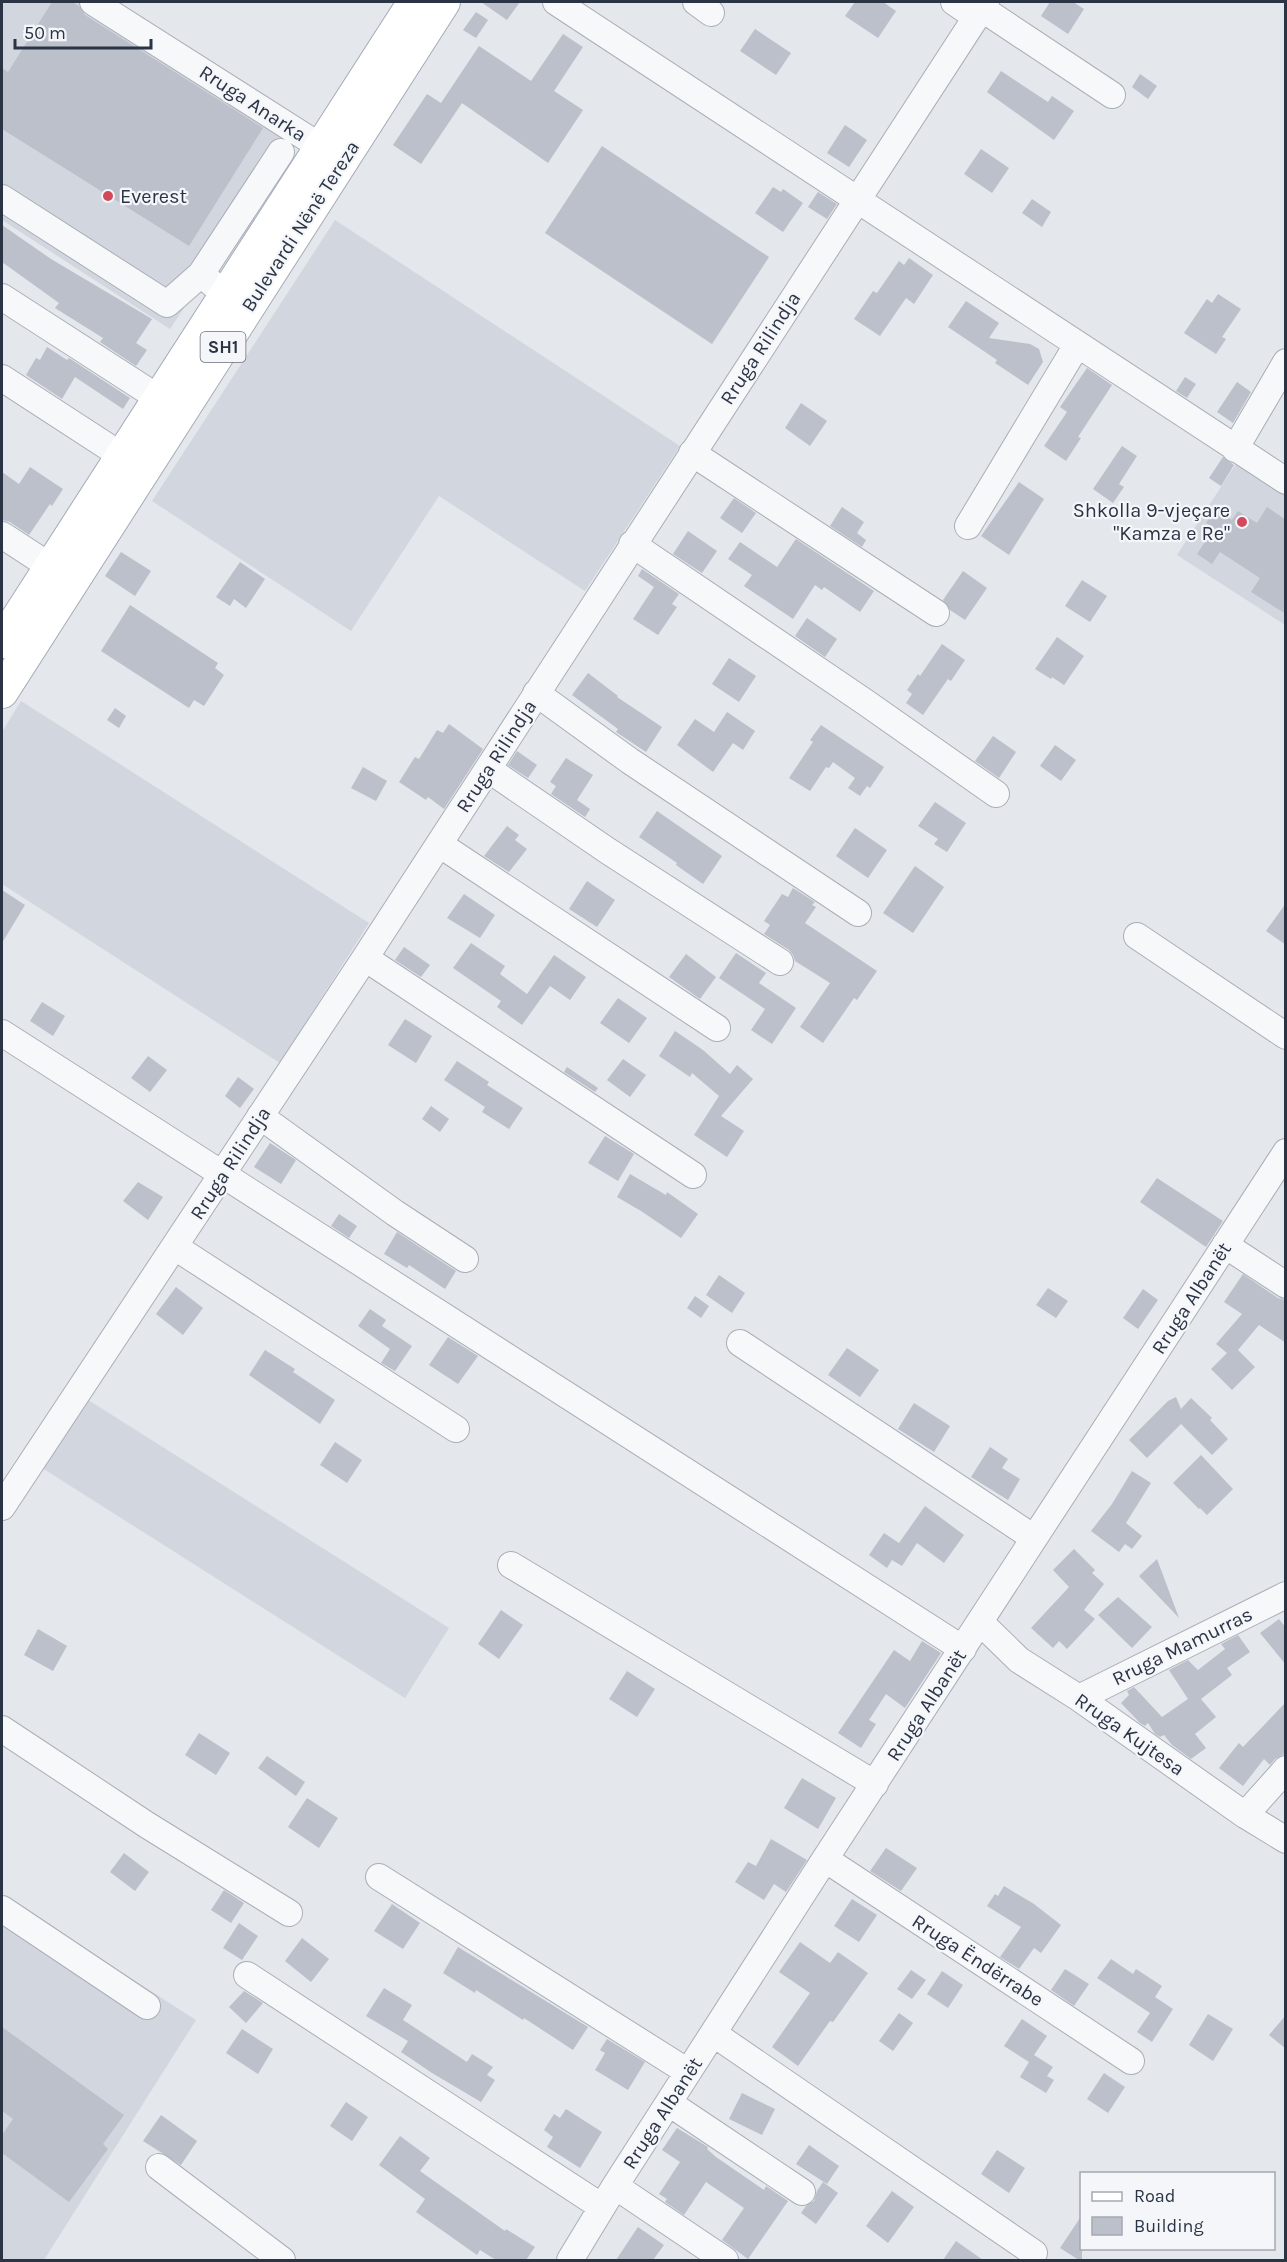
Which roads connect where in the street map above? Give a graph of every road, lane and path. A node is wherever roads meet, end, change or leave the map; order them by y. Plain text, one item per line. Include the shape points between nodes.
1 (93, 2) edge
2 (414, 2) edge
3 (444, 2) edge
4 (556, 2) edge
5 (954, 2) edge
6 (981, 9) edge
7 (1112, 95) dead end
8 (321, 147) junction
9 (281, 152) dead end
10 (2, 198) edge
11 (857, 199) junction
12 (201, 274) junction
13 (226, 295) junction
14 (2, 297) edge
15 (1077, 345) junction
16 (1286, 362) edge
17 (2, 378) edge
18 (160, 399) junction
19 (1235, 448) junction
20 (692, 453) junction
21 (123, 456) junction
22 (1286, 481) edge
23 (968, 526) dead end
24 (2, 535) edge
25 (632, 544) junction
26 (51, 567) junction
27 (936, 613) dead end
28 (2, 642) edge
29 (2, 692) edge
30 (536, 693) junction
31 (488, 769) junction
32 (996, 794) dead end
33 (439, 844) junction
34 (858, 913) dead end
35 (1137, 936) dead end
36 (365, 958) junction
37 (780, 962) dead end
38 (717, 1028) dead end
39 (2, 1033) edge
40 (1286, 1036) edge
41 (260, 1116) junction
42 (1281, 1169) edge
43 (693, 1174) dead end
44 (222, 1176) junction
45 (1225, 1245) junction
46 (175, 1247) junction
47 (465, 1259) dead end
48 (1286, 1286) edge
49 (740, 1343) dead end
50 (456, 1429) dead end
51 (2, 1507) edge
52 (1034, 1538) junction
53 (511, 1565) dead end
54 (1286, 1595) edge
55 (980, 1622) junction
56 (963, 1648) junction
57 (1079, 1698) junction
58 (2, 1729) edge
59 (1286, 1769) edge
60 (875, 1784) junction
61 (1245, 1815) junction
62 (1286, 1840) edge
63 (825, 1859) junction
64 (379, 1877) dead end
65 (2, 1909) edge
66 (290, 1913) dead end
67 (247, 1975) dead end
68 (147, 2006) dead end
69 (714, 2034) junction
70 (1131, 2061) dead end
71 (688, 2072) junction
72 (669, 2103) junction
73 (159, 2167) dead end
74 (802, 2192) dead end
75 (609, 2197) junction
76 (1037, 2248) dead end
77 (282, 2260) edge
78 (570, 2260) edge
79 (725, 2260) edge

1 - 8 street, Rruga Anarka
2 - 8 main road, Bulevardi Nënë Tereza / SH1
3 - 29 main road, Bulevardi Nënë Tereza / SH1
4 - 11 street
5 - 6 street
6 - 7 street
6 - 11 street, Rruga Rilindja
8 - 13 main road, Bulevardi Nënë Tereza / SH1
9 - 12 street
10 - 12 street via 167,304
11 - 15 street
11 - 20 street, Rruga Rilindja
12 - 13 street
13 - 18 main road, Bulevardi Nënë Tereza / SH1
14 - 18 street
15 - 19 street
15 - 23 street
16 - 19 street
17 - 21 street
18 - 21 main road, Bulevardi Nënë Tereza / SH1
19 - 22 street
20 - 25 street, Rruga Rilindja
20 - 27 street
21 - 26 main road, Bulevardi Nënë Tereza / SH1
24 - 26 street
25 - 30 street, Rruga Rilindja
25 - 32 street
26 - 28 main road, Bulevardi Nënë Tereza / SH1
30 - 31 street, Rruga Rilindja
30 - 34 street via 630,761
31 - 33 street, Rruga Rilindja
31 - 37 street
33 - 36 street, Rruga Rilindja
33 - 38 street
35 - 40 street
36 - 41 street, Rruga Rilindja
36 - 43 street
39 - 44 street
41 - 44 street, Rruga Rilindja
41 - 47 street
42 - 45 street, Rruga Albanët
44 - 46 street, Rruga Rilindja
44 - 56 street
45 - 48 street
45 - 52 street, Rruga Albanët
46 - 50 street
46 - 51 street, Rruga Rilindja
49 - 52 street
52 - 55 street, Rruga Albanët
53 - 60 street
54 - 57 street, Rruga Mamurras
55 - 56 street, Rruga Albanët
55 - 57 street, Rruga Kujtesa via 1019,1660
56 - 60 street, Rruga Albanët
57 - 61 street, Rruga Kujtesa
58 - 66 street
59 - 61 street
60 - 63 street, Rruga Albanët
61 - 62 street, Rruga Kujtesa
63 - 69 street, Rruga Albanët
63 - 70 street, Rruga Ëndërrabe
64 - 71 street
65 - 68 street
67 - 75 street
69 - 71 street, Rruga Albanët
69 - 76 street via 839,2122 864,2125
71 - 72 street, Rruga Albanët
72 - 74 street
72 - 75 street, Rruga Albanët
73 - 77 street
75 - 78 street, Rruga Albanët
75 - 79 street

